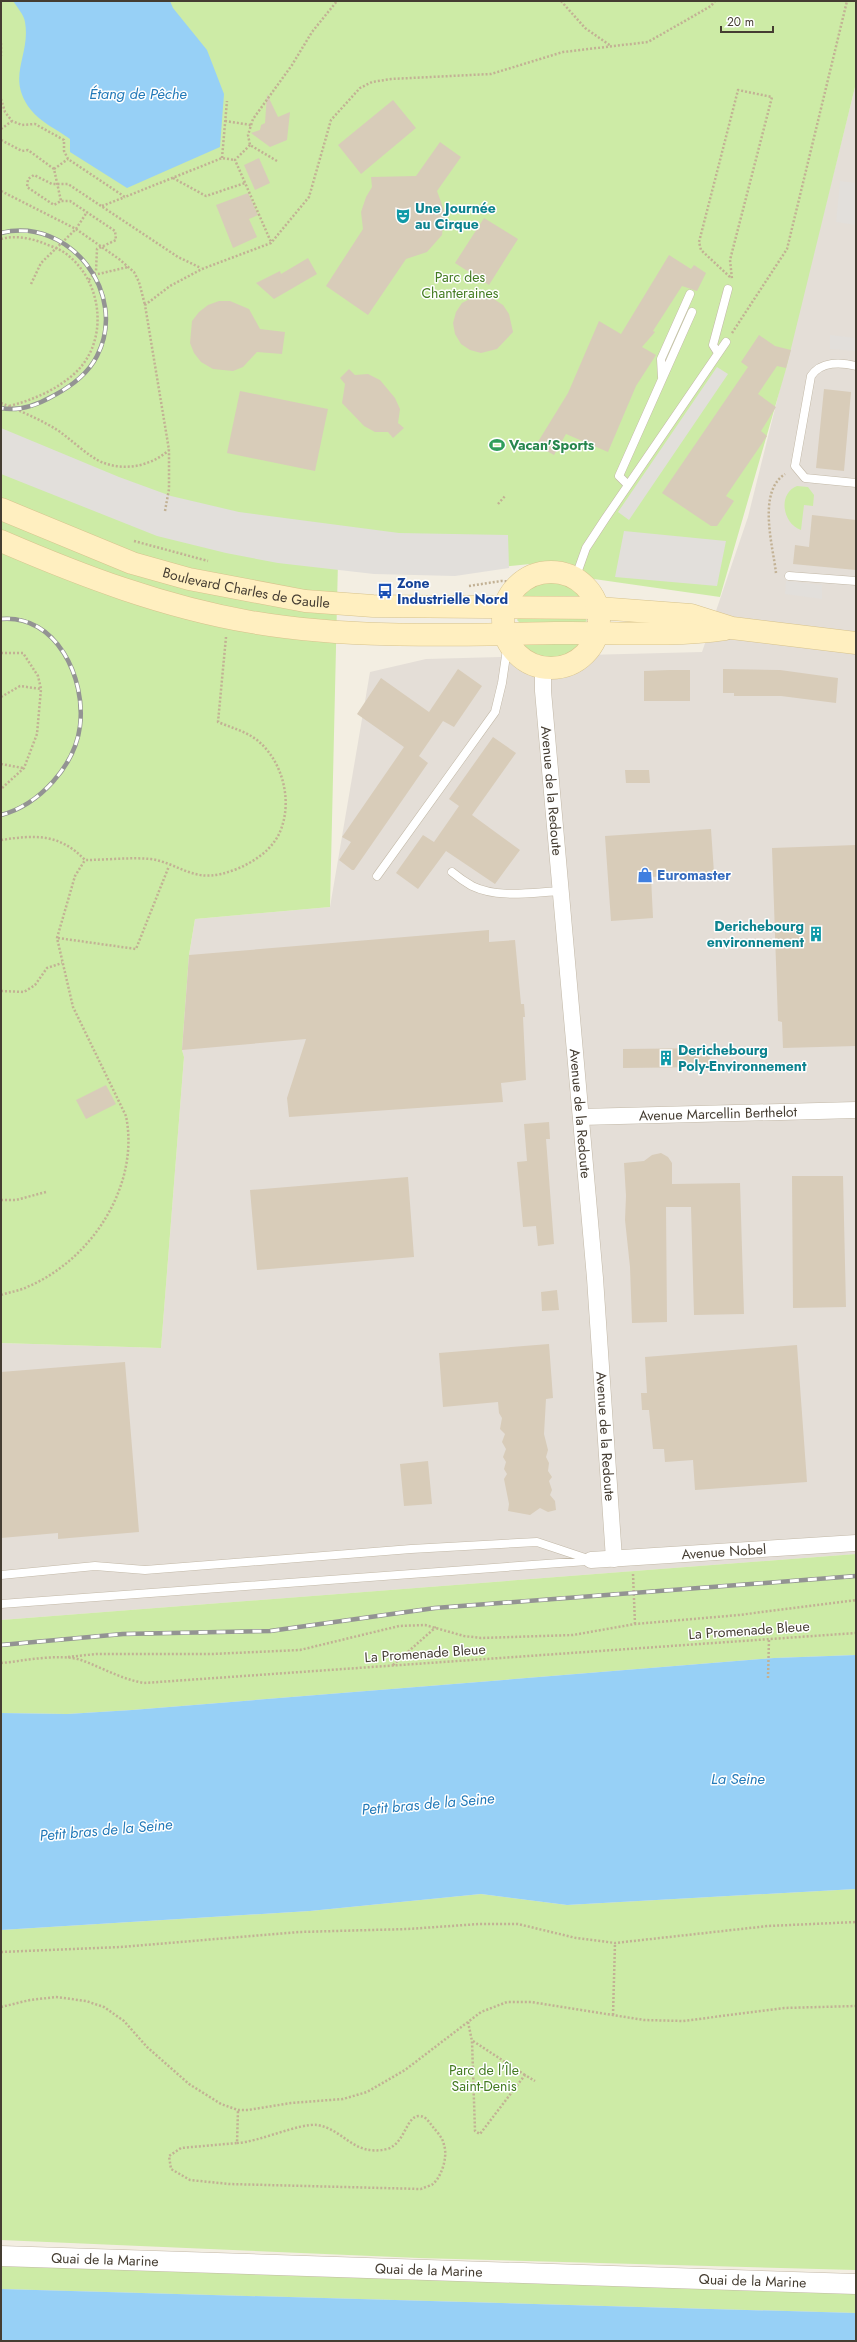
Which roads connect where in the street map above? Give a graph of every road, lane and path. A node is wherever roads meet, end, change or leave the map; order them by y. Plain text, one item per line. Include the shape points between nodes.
1 (337, 1) edge
2 (562, 1) edge
3 (715, 1) edge
4 (847, 1) edge
5 (1, 43) edge
6 (612, 46) junction
7 (1, 56) edge
8 (1, 99) edge
9 (227, 101) dead end
10 (225, 120) junction
11 (12, 121) junction
12 (251, 126) junction
13 (1, 129) edge
14 (1, 140) edge
15 (250, 144) junction
16 (222, 158) junction
17 (68, 160) junction
18 (235, 160) junction
19 (277, 161) dead end
20 (54, 169) junction
21 (173, 178) junction
22 (245, 183) junction
23 (59, 185) junction
24 (1, 190) edge
25 (125, 197) junction
26 (61, 201) junction
27 (101, 206) junction
28 (87, 212) junction
29 (76, 229) junction
30 (1, 239) edge
31 (271, 242) junction
32 (100, 246) junction
33 (56, 248) junction
34 (128, 267) junction
35 (202, 269) junction
36 (94, 275) junction
37 (732, 278) junction
38 (89, 280) junction
39 (32, 284) dead end
40 (728, 289) joint
41 (690, 294) dead end
42 (145, 305) junction
43 (692, 312) dead end
44 (726, 342) joint
45 (718, 353) junction
46 (856, 366) edge
47 (662, 378) junction
48 (1, 403) edge
49 (9, 406) junction
50 (169, 450) junction
51 (796, 469) junction
52 (856, 483) edge
53 (628, 485) junction
54 (505, 496) dead end
55 (498, 504) dead end
56 (1, 509) edge
57 (165, 511) dead end
58 (128, 538) dead end
59 (1, 541) edge
60 (215, 562) dead end
61 (789, 576) joint
62 (575, 579) junction
63 (856, 581) edge
64 (522, 582) junction
65 (463, 586) dead end
66 (505, 608) junction
67 (598, 608) junction
68 (732, 628) junction
69 (598, 632) junction
70 (227, 634) dead end
71 (506, 638) junction
72 (856, 643) edge
73 (1, 653) edge
74 (543, 669) junction
75 (41, 689) junction
76 (1, 697) edge
77 (1, 764) edge
78 (24, 768) junction
79 (1, 789) edge
80 (1, 840) edge
81 (85, 860) junction
82 (169, 866) junction
83 (452, 872) dead end
84 (377, 876) dead end
85 (562, 891) junction
86 (58, 938) junction
87 (62, 963) junction
88 (1, 991) edge
89 (856, 1110) edge
90 (581, 1118) junction
91 (46, 1192) dead end
92 (1, 1200) edge
93 (1, 1295) edge
94 (856, 1543) edge
95 (632, 1558) junction
96 (614, 1559) junction
97 (591, 1560) junction
98 (1, 1575) edge
99 (856, 1600) edge
100 (1, 1604) edge
101 (635, 1624) junction
102 (436, 1626) junction
103 (856, 1633) edge
104 (770, 1639) junction
105 (67, 1657) junction
106 (1, 1663) edge
107 (393, 1665) junction
108 (768, 1678) dead end
109 (856, 1922) edge
110 (615, 1943) junction
111 (1, 1952) edge
112 (856, 2006) edge
113 (1, 2007) edge
114 (613, 2015) junction
115 (468, 2022) junction
116 (472, 2041) junction
117 (525, 2075) junction
118 (535, 2081) dead end
119 (238, 2110) junction
120 (237, 2143) junction
121 (1, 2256) edge
122 (856, 2284) edge

1 - 12 path via 312,32 292,65 253,118
2 - 6 path via 585,28
3 - 6 path via 711,6 648,42
4 - 44 path via 787,249
5 - 7 path
6 - 31 path via 563,52 491,74 391,79 372,82 360,88 331,120 309,197
8 - 11 path via 5,112
9 - 10 path
10 - 12 path
10 - 16 path
11 - 13 path
11 - 17 path via 22,125 35,124 64,140
12 - 15 path via 248,135
14 - 20 path via 22,151 28,150
15 - 18 path
15 - 19 path
16 - 18 path
16 - 21 path
17 - 20 path
17 - 25 path
18 - 22 path
20 - 23 path
21 - 22 path via 206,196
21 - 25 path
22 - 31 path
23 - 26 path
23 - 26 path via 34,175 28,179 27,187 54,205
23 - 27 path via 68,184
24 - 29 path
25 - 27 path
26 - 28 path via 70,201
27 - 35 path via 178,257
28 - 29 path
28 - 32 path via 116,231 116,240
29 - 32 path
29 - 33 path
30 - 33 path via 32,239
31 - 35 path
32 - 34 path
32 - 36 path via 97,249
33 - 38 path via 72,258
33 - 39 path via 41,263
34 - 36 path
34 - 42 path via 140,282
35 - 42 path via 170,286
36 - 38 path
37 - 37 path via 701,250 699,242 738,90 772,97 730,260
37 - 40 path
38 - 49 path via 95,298 98,325 95,342 88,356 75,373 59,386 30,400
40 - 45 lane via 713,345
41 - 47 lane via 661,359
42 - 50 path
43 - 47 lane
44 - 45 lane
45 - 53 lane
46 - 51 lane via 829,364 819,368 811,376
47 - 53 lane via 620,476
48 - 49 path
49 - 50 path via 53,427 103,463 123,467 143,466 162,457
50 - 57 path via 169,489
51 - 52 lane via 805,478
51 - 61 path via 777,481 768,504 776,575
53 - 62 lane via 586,548
54 - 55 path
56 - 66 main road, Boulevard Charles de Gaulle via 132,563 188,579 242,590 305,601 373,606
58 - 60 path
59 - 71 main road, Boulevard Charles de Gaulle via 110,585 155,600 250,622 358,633
61 - 63 lane
62 - 64 main road via 556,573 546,573
62 - 67 main road via 585,587
64 - 65 path via 501,581
64 - 66 main road via 511,594
66 - 67 main road, Boulevard Charles de Gaulle
66 - 71 main road via 503,619
67 - 68 main road, Boulevard Charles de Gaulle via 691,616
67 - 69 main road
68 - 69 main road, Boulevard Charles de Gaulle via 688,634
68 - 72 main road, Boulevard Charles de Gaulle
69 - 71 main road, Boulevard Charles de Gaulle
69 - 74 main road via 582,656 569,665
70 - 82 path via 218,722 248,734 268,751 285,787 284,820 277,837 254,861 244,866 208,875 191,874
71 - 74 main road via 526,662
71 - 84 lane via 502,683 495,712
73 - 75 path via 24,653 38,676
74 - 85 street, Avenue de la Redoute
75 - 76 path via 20,686
75 - 78 path via 37,734
77 - 78 path
78 - 79 path
80 - 81 path via 27,836 53,838 76,850
81 - 82 path via 152,859
81 - 86 path via 75,876
82 - 86 path via 136,950
83 - 85 lane via 472,886 484,890 513,894
85 - 90 street, Avenue de la Redoute
86 - 87 path
87 - 88 path via 47,968 35,985 24,992
87 - 93 path via 73,1007 126,1116 130,1133 128,1153 122,1179 106,1219 84,1246 63,1266 45,1278 27,1288
89 - 90 street, Avenue Marcellin Berthelot
90 - 96 street, Avenue de la Redoute via 595,1278
91 - 92 path via 16,1200
94 - 95 street, Avenue Nobel
95 - 96 street, Avenue Nobel
95 - 101 path
96 - 97 street, Avenue Nobel
97 - 98 lane via 537,1542 145,1570 95,1566
97 - 100 lane
99 - 101 path via 739,1615
101 - 102 path via 579,1634 481,1638 464,1636
102 - 105 path via 399,1626 300,1650 212,1654 96,1654
102 - 107 path
103 - 104 path, La Promenade Bleue
104 - 107 path, La Promenade Bleue
104 - 108 path
105 - 106 path, La Promenade Bleue
105 - 107 path, La Promenade Bleue via 80,1660 125,1680 144,1683
109 - 110 path via 768,1926
110 - 111 path via 576,1938 522,1924 479,1924 299,1932 121,1947
110 - 114 path
112 - 114 path via 784,2008 683,2021 644,2020
113 - 119 path via 56,1997 86,2001 104,2007 124,2021 157,2057 189,2084 213,2100
114 - 115 path via 518,2001 496,2005
115 - 116 path
115 - 119 path via 405,2070 355,2097
116 - 117 path
116 - 117 path via 475,2131 480,2134
117 - 118 path
119 - 120 path
120 - 120 path via 181,2148 169,2156 172,2169 190,2180 221,2183 421,2189 432,2184 446,2156 444,2144 437,2131 426,2118 419,2116 412,2119 400,2142 388,2149 360,2149 328,2130 311,2125 251,2142
121 - 122 street, Quai de la Marine

